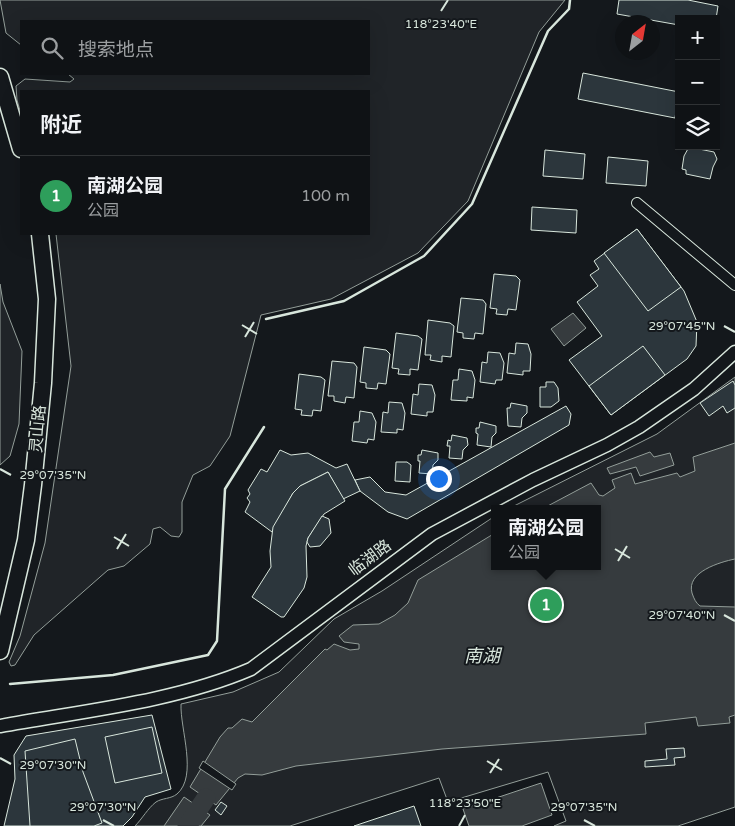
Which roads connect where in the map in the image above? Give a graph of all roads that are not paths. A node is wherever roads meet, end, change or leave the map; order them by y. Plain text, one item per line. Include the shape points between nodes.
1 (2, 87) edge
2 (20, 146) edge
3 (638, 203) dead end
4 (40, 235) edge
5 (735, 285) edge
6 (735, 352) edge
7 (0, 650) edge
8 (0, 726) edge

1 - 2 highway
3 - 5 street
4 - 7 highway, 灵山路 via 47,299 43,383 26,540
6 - 8 street, 临湖路 via 694,389 640,427 432,534 251,669 162,696

